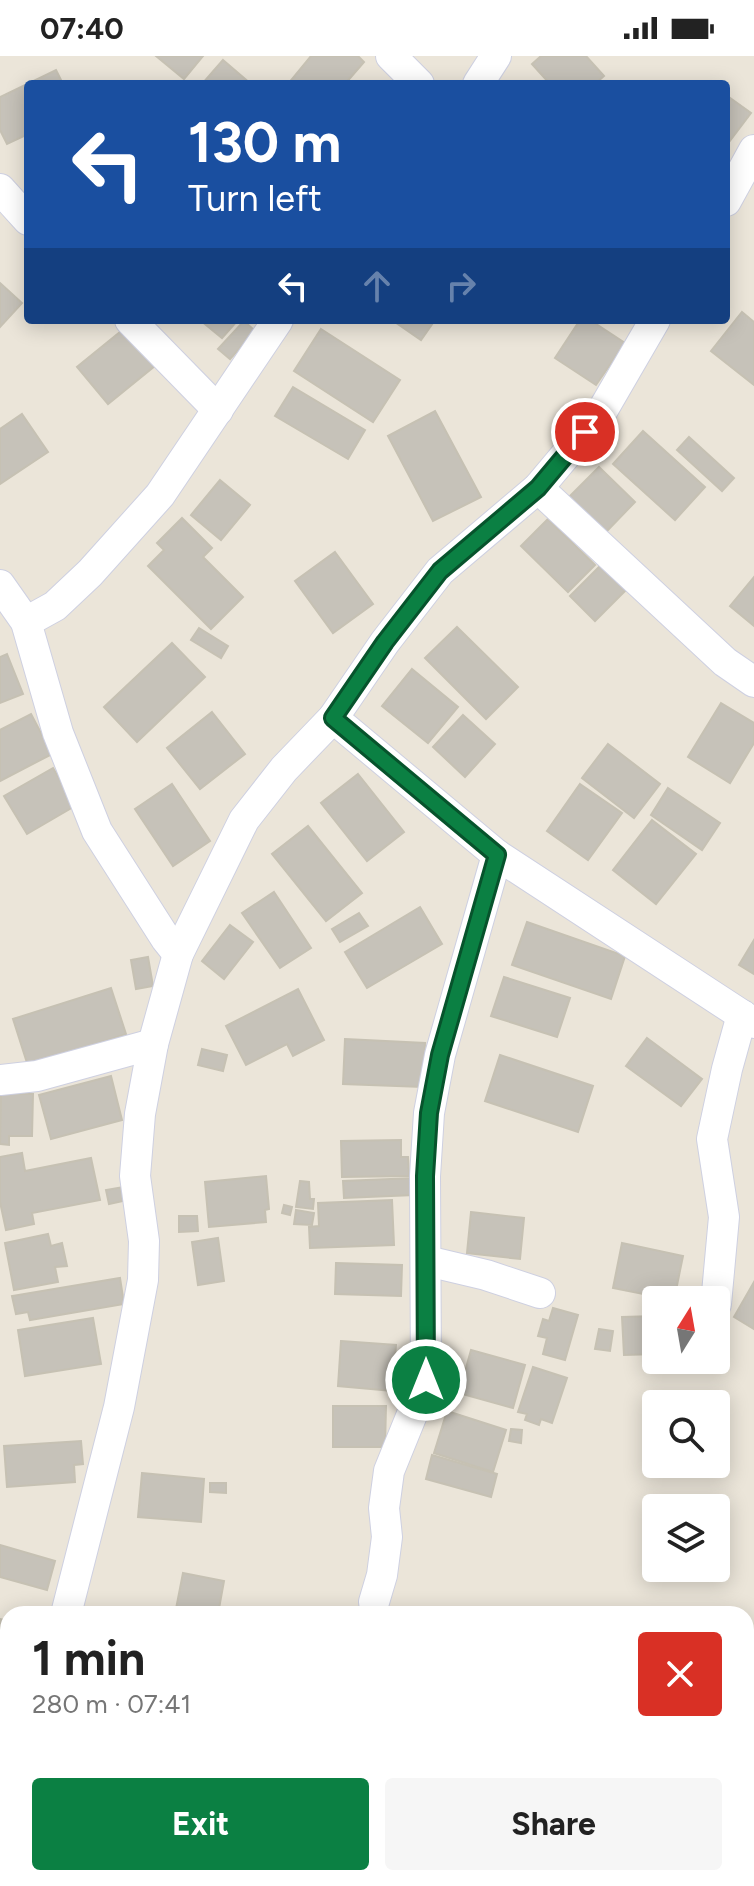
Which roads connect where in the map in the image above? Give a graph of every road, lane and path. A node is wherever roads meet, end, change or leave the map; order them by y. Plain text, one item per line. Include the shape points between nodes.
1 (391, 56) edge
2 (496, 56) edge
3 (415, 80) edge
4 (481, 80) edge
5 (754, 150) edge
6 (0, 189) edge
7 (730, 194) edge
8 (24, 216) edge
9 (134, 324) edge
10 (275, 324) edge
11 (653, 324) edge
12 (218, 410) junction
13 (538, 488) junction
14 (0, 585) edge
15 (26, 622) junction
16 (754, 682) edge
17 (333, 718) junction
18 (497, 855) junction
19 (178, 954) junction
20 (748, 1019) edge
21 (153, 1044) junction
22 (0, 1080) edge
23 (427, 1261) junction
24 (718, 1286) edge
25 (540, 1293) dead end
26 (374, 1602) dead end
27 (68, 1606) edge

1 - 3 street
2 - 4 street
5 - 7 street
6 - 8 street
9 - 12 street
10 - 12 street
11 - 13 street via 601,413
12 - 15 street via 160,495 90,573 55,606
13 - 16 street via 725,662
13 - 17 street via 440,571
14 - 15 street
15 - 19 street via 58,733 97,831
17 - 18 street
17 - 19 street via 244,820
18 - 20 street
18 - 23 street via 443,1041 429,1113
19 - 21 street
20 - 24 street via 727,1069 712,1139 724,1217
21 - 22 street via 37,1076
21 - 27 street via 135,1176 143,1280 119,1407
23 - 25 street
23 - 26 street via 426,1380 389,1471 387,1537

